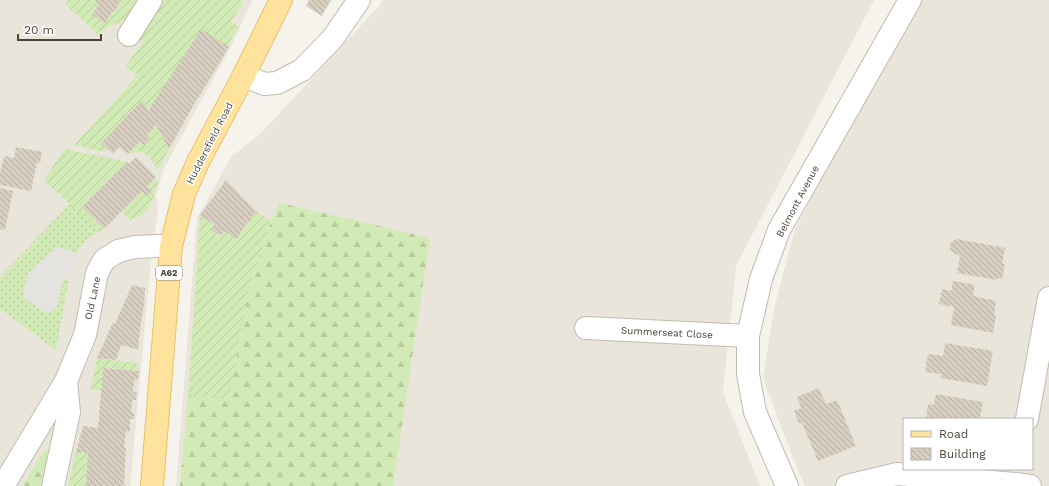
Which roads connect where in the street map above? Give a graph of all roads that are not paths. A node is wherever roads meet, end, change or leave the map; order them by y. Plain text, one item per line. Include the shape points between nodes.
1 (151, 0) edge
2 (281, 0) edge
3 (359, 0) edge
4 (910, 0) edge
5 (129, 35) dead end
6 (244, 75) junction
7 (171, 246) junction
8 (1049, 298) edge
9 (586, 328) dead end
10 (748, 336) junction
11 (66, 381) junction
12 (1027, 418) edge
13 (1021, 480) edge
14 (3, 486) edge
15 (53, 486) edge
16 (152, 486) edge
17 (788, 486) edge
18 (847, 486) edge

1 - 5 street
2 - 6 main road, Huddersfield Road / A62
3 - 6 street via 333,38 302,70 276,83 265,84
4 - 10 street, Belmont Avenue via 780,230 761,279
6 - 7 main road, Huddersfield Road / A62 via 184,194
7 - 11 street, Old Lane via 135,247 118,251 104,260 97,273 85,335
7 - 16 main road, Huddersfield Road / A62
8 - 12 street
9 - 10 street, Summerseat Close
10 - 17 street, Belmont Avenue via 748,374 755,412
11 - 14 street, Old Lane
11 - 15 street, Old Lane via 69,412
13 - 18 street via 897,474

